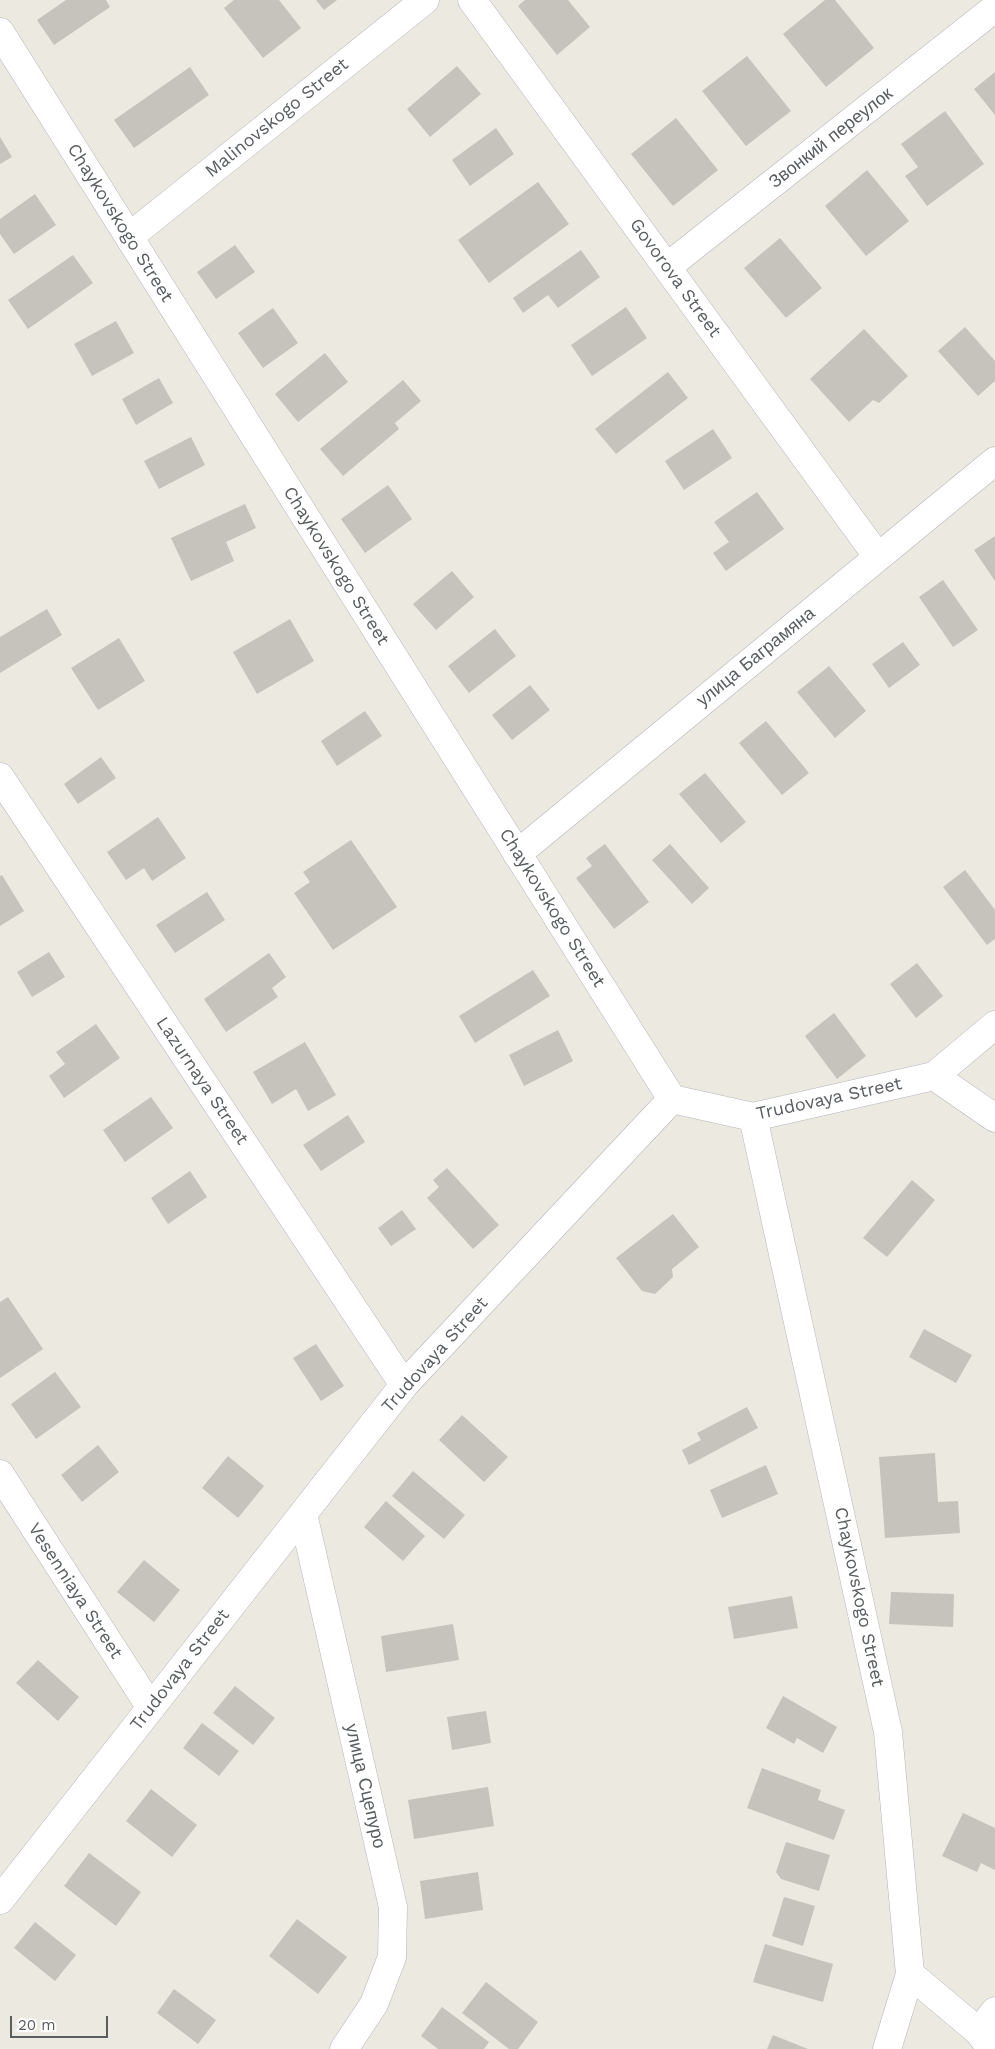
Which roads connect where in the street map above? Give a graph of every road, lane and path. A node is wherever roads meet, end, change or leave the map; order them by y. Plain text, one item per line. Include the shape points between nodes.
1 (425, 0) edge
2 (472, 0) edge
3 (995, 8) edge
4 (0, 32) edge
5 (129, 237) junction
6 (667, 267) junction
7 (995, 461) edge
8 (878, 557) junction
9 (0, 777) edge
10 (517, 854) junction
11 (995, 1025) edge
12 (934, 1076) junction
13 (672, 1099) junction
14 (753, 1117) junction
15 (995, 1118) edge
16 (404, 1385) junction
17 (0, 1474) edge
18 (303, 1514) junction
19 (151, 1708) junction
20 (0, 1900) edge
21 (910, 1974) junction
22 (995, 2011) edge
23 (985, 2040) edge
24 (344, 2049) edge
25 (887, 2049) edge

1 - 5 street, Malinovskogo Street
2 - 6 street, Govorova Street
3 - 6 street, Звонкий переулок
4 - 5 street, Chaykovskogo Street
5 - 10 street, Chaykovskogo Street
6 - 8 street, Govorova Street
7 - 8 street, улица Баграмяна
8 - 10 street, улица Баграмяна
9 - 16 street, Lazurnaya Street
10 - 13 street, Chaykovskogo Street
11 - 12 street, Trudovaya Street
12 - 14 street, Trudovaya Street
12 - 15 street
13 - 14 street, Trudovaya Street
13 - 16 street, Trudovaya Street
14 - 21 street, Chaykovskogo Street via 888,1732
16 - 18 street, Trudovaya Street
17 - 19 street, Vesenniaya Street
18 - 19 street, Trudovaya Street
18 - 24 street, улица Сцепуро via 393,1908 392,1957 374,2004
19 - 20 street, Trudovaya Street
21 - 23 street
21 - 25 street
22 - 23 street

